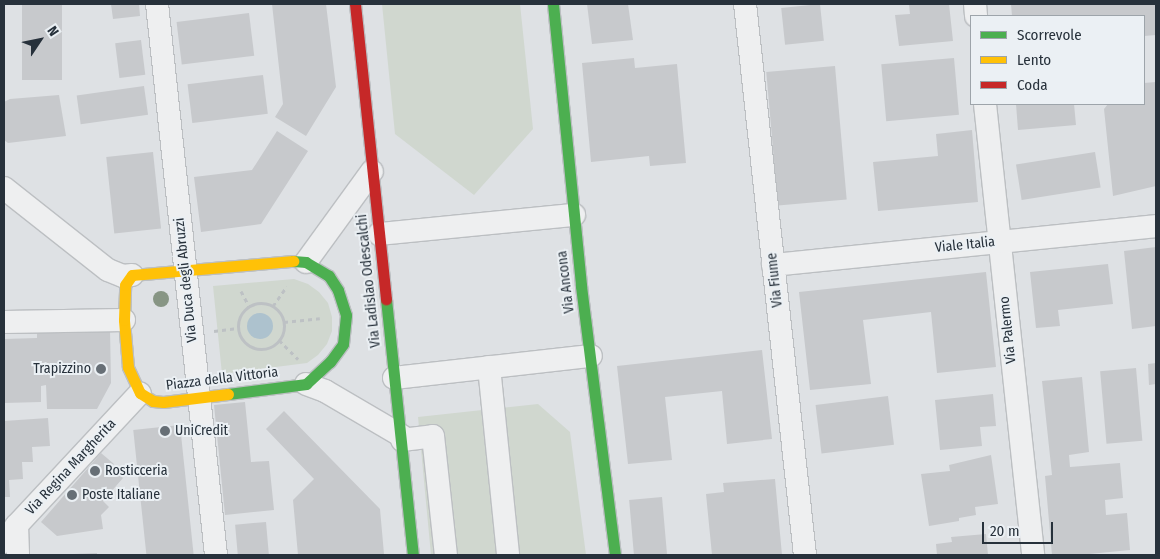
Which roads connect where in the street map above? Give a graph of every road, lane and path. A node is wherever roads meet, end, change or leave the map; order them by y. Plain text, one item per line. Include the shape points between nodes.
1 (157, 4) edge
2 (355, 4) edge
3 (553, 4) edge
4 (745, 4) edge
5 (985, 105) edge
6 (372, 171) junction
7 (4, 188) edge
8 (574, 215) junction
9 (1156, 226) edge
10 (379, 234) junction
11 (999, 241) junction
12 (306, 262) junction
13 (773, 265) junction
14 (185, 270) junction
15 (132, 276) junction
16 (346, 315) junction
17 (124, 320) junction
18 (4, 322) edge
19 (284, 322) junction
20 (238, 328) junction
21 (210, 332) dead end
22 (591, 356) junction
23 (489, 367) junction
24 (394, 378) junction
25 (306, 384) junction
26 (140, 392) junction
27 (199, 397) junction
28 (402, 438) junction
29 (10, 534) edge
30 (18, 555) edge
31 (216, 555) edge
32 (413, 555) edge
33 (446, 555) edge
34 (508, 555) edge
35 (615, 555) edge
36 (806, 555) edge
37 (1033, 555) edge

1 - 14 street, Via Duca degli Abruzzi
2 - 6 street, Via Ladislao Odescalchi
3 - 8 street, Via Ancona
4 - 13 street, Via Fiume
5 - 11 street, Via Palermo
6 - 10 street, Via Ladislao Odescalchi
6 - 12 street
7 - 15 street via 108,270
8 - 10 street
8 - 22 street, Via Ancona
9 - 11 street, Viale Italia
10 - 24 street, Via Ladislao Odescalchi
11 - 13 street, Viale Italia
11 - 37 street, Via Palermo
12 - 14 street
12 - 16 street via 334,281
13 - 36 street, Via Fiume
14 - 15 street
14 - 27 street, Via Duca degli Abruzzi
15 - 17 street via 125,285
16 - 19 path
16 - 25 street via 343,344 324,369
17 - 18 street
17 - 26 street via 128,366
19 - 20 path via 276,308 261,302 242,313
19 - 20 path via 279,340 265,348 244,342
20 - 21 path
22 - 23 street
22 - 35 street, Via Ancona
23 - 24 street
23 - 34 street
24 - 28 street, Via Ladislao Odescalchi
25 - 27 street, Piazza della Vittoria
25 - 28 street via 325,391
26 - 27 street, Piazza della Vittoria via 147,398 163,402
26 - 29 street, Via Regina Margherita
27 - 31 street, Via Duca degli Abruzzi
28 - 32 street, Via Ladislao Odescalchi
28 - 33 street via 433,436
29 - 30 street

